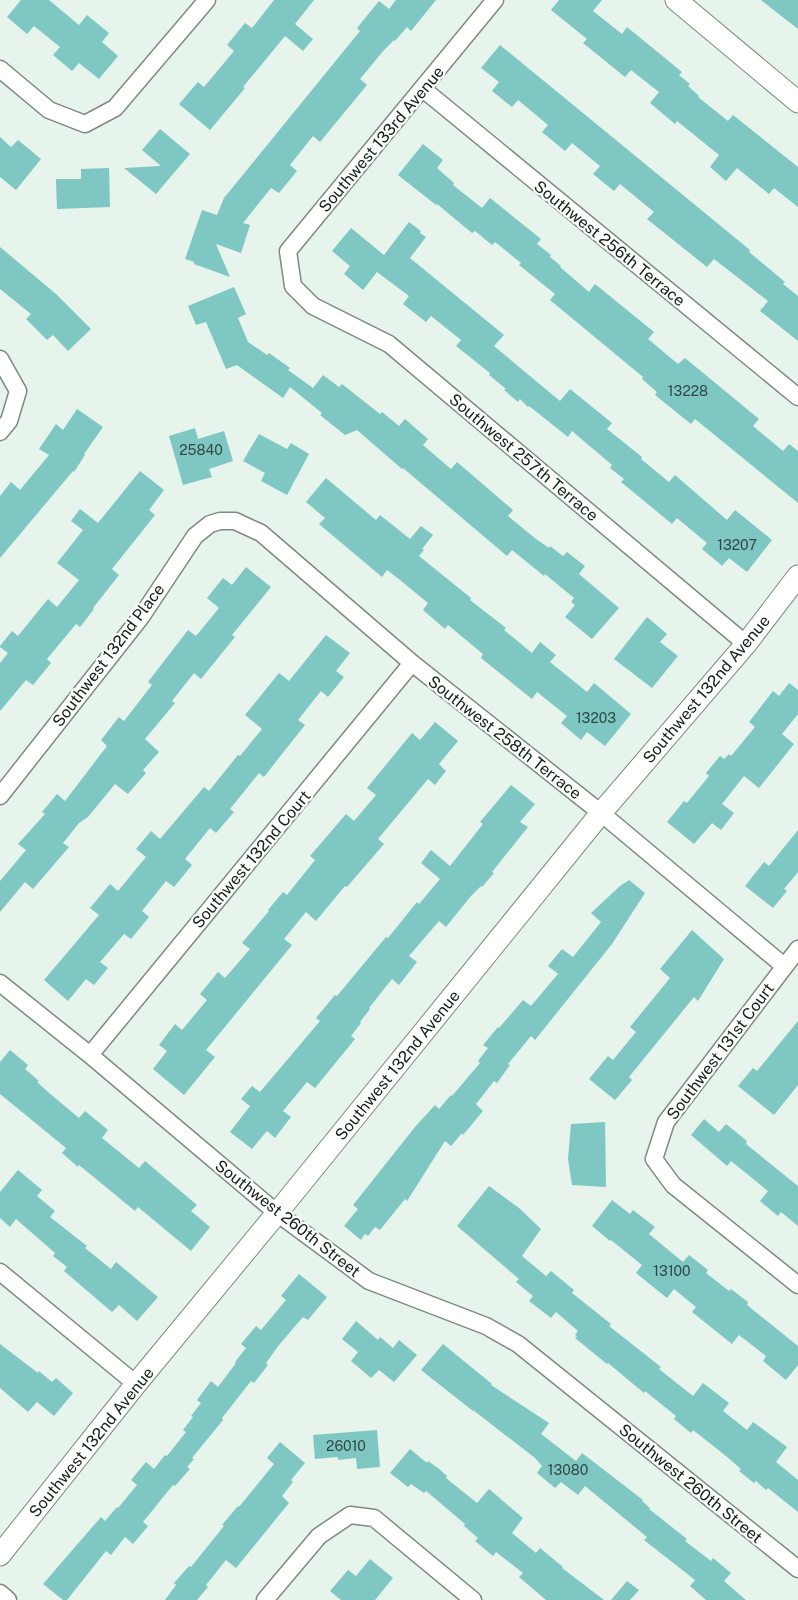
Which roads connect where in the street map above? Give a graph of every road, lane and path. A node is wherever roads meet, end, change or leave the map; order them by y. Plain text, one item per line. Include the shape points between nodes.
1 (207, 0) edge
2 (495, 0) edge
3 (676, 0) edge
4 (0, 69) edge
5 (423, 89) junction
6 (798, 102) edge
7 (293, 286) joint
8 (0, 359) edge
9 (798, 397) edge
10 (0, 432) edge
11 (220, 520) joint
12 (798, 576) edge
13 (746, 644) junction
14 (412, 663) junction
15 (0, 796) edge
16 (601, 813) junction
17 (798, 949) edge
18 (784, 966) junction
19 (0, 983) edge
20 (90, 1055) junction
21 (277, 1213) junction
22 (0, 1272) edge
23 (798, 1286) edge
24 (136, 1384) junction
25 (0, 1556) edge
26 (798, 1569) edge
27 (0, 1593) edge
28 (8, 1600) edge
29 (265, 1600) edge
30 (473, 1600) edge

1 - 4 street via 115,108 85,124 49,110
2 - 5 street, Southwest 133rd Avenue
3 - 6 street
5 - 7 street, Southwest 133rd Avenue via 288,251
5 - 9 street, Southwest 256th Terrace
7 - 13 street, Southwest 257th Terrace via 313,306 389,344
8 - 10 street via 18,391 9,421
11 - 14 street, Southwest 258th Terrace via 235,521 261,533
11 - 15 street, Southwest 132nd Place via 195,536 141,616
12 - 13 street, Southwest 132nd Avenue
13 - 16 street, Southwest 132nd Avenue
14 - 16 street, Southwest 258th Terrace
14 - 20 street, Southwest 132nd Court
16 - 18 street, Southwest 258th Terrace
16 - 21 street, Southwest 132nd Avenue
17 - 18 street, Southwest 131st Court
18 - 23 street, Southwest 131st Court via 666,1122 654,1159 673,1185
19 - 20 street, Southwest 260th Street
20 - 21 street, Southwest 260th Street
21 - 24 street, Southwest 132nd Avenue
21 - 26 street, Southwest 260th Street via 369,1281 486,1326 518,1344
22 - 24 street
24 - 25 street, Southwest 132nd Avenue
27 - 28 street
29 - 30 street via 319,1536 350,1515 374,1518

